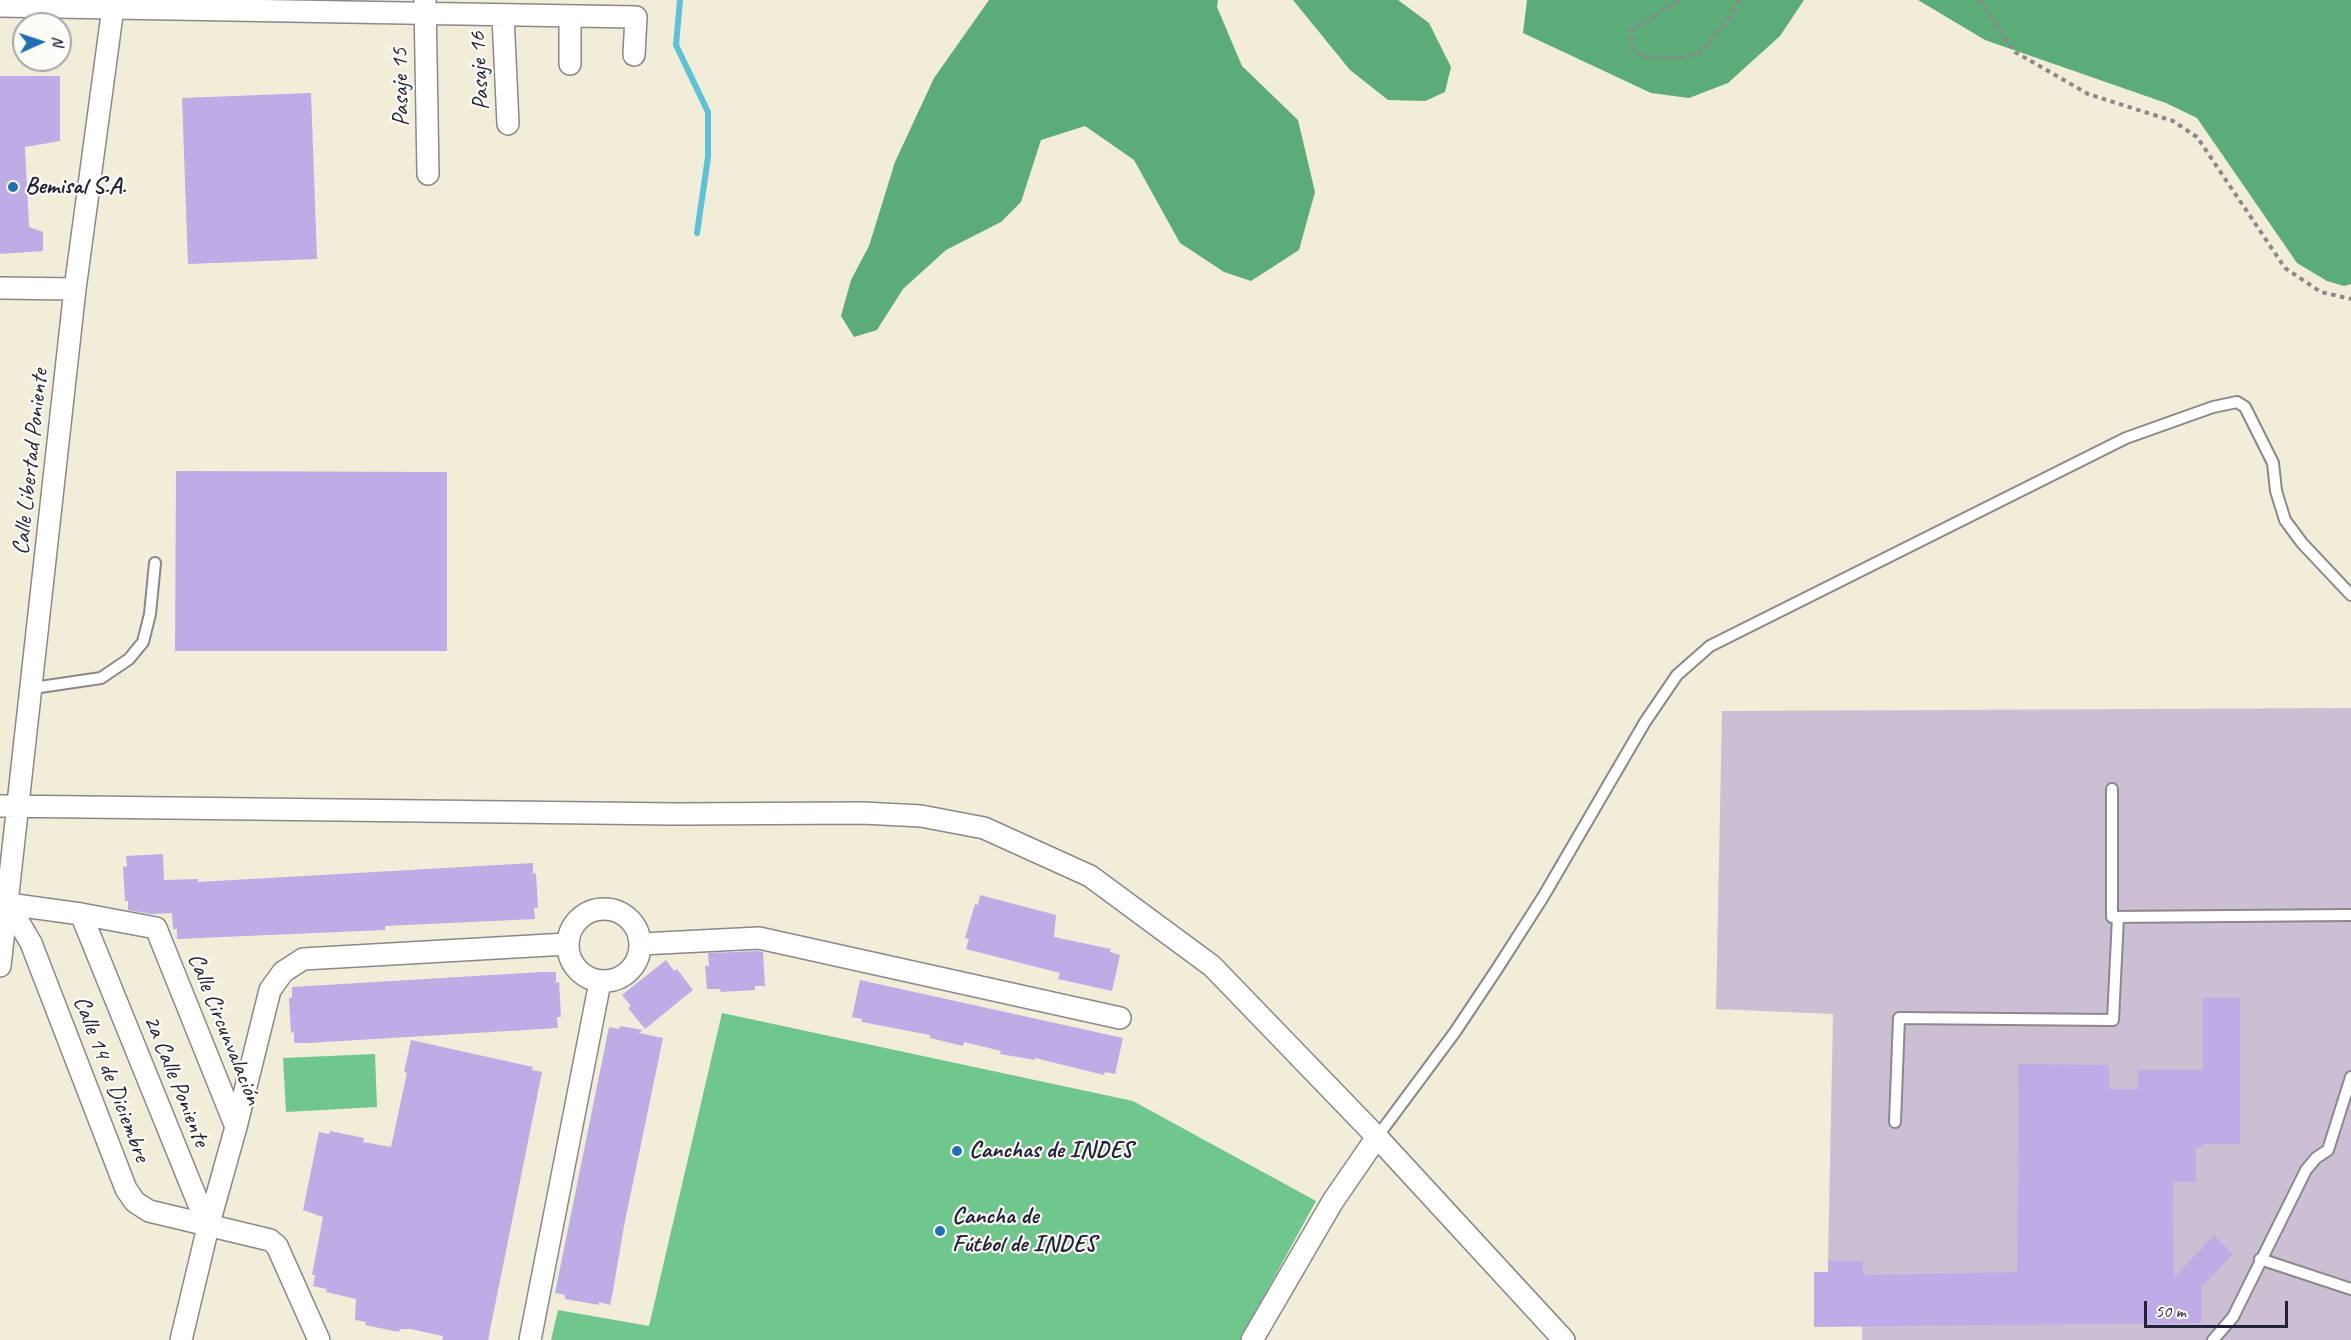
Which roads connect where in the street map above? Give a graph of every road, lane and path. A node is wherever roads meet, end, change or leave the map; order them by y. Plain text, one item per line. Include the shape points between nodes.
1 (1680, 0) edge
2 (1740, 0) edge
3 (1979, 0) edge
4 (30, 3) edge
5 (114, 4) edge
6 (214, 5) edge
7 (0, 6) edge
8 (282, 6) edge
9 (351, 6) edge
10 (425, 7) edge
11 (495, 10) edge
12 (561, 11) edge
13 (634, 56) dead end
14 (570, 64) dead end
15 (508, 124) dead end
16 (428, 174) dead end
17 (0, 288) edge
18 (75, 289) junction
19 (2351, 299) edge
20 (155, 563) dead end
21 (2351, 595) edge
22 (33, 688) junction
23 (2112, 789) dead end
24 (10, 806) edge
25 (8, 904) junction
26 (81, 914) junction
27 (2351, 915) edge
28 (2118, 917) junction
29 (567, 944) junction
30 (641, 944) junction
31 (0, 966) edge
32 (600, 982) junction
33 (1120, 1018) dead end
34 (2351, 1077) edge
35 (1896, 1122) dead end
36 (236, 1127) junction
37 (1377, 1137) junction
38 (208, 1227) junction
39 (2259, 1259) junction
40 (2351, 1289) edge
41 (181, 1340) edge
42 (319, 1340) edge
43 (530, 1340) edge
44 (1252, 1340) edge
45 (1564, 1340) edge
46 (2213, 1340) edge

1 - 2 path via 1632,30 1632,48 1644,57 1677,58 1698,53
3 - 19 path via 2015,52 2088,94 2173,121 2197,137 2285,268 2321,292
4 - 5 street
4 - 7 street
5 - 6 street
5 - 18 street, Calle Libertad Poniente
6 - 8 street
8 - 9 street
9 - 10 street
10 - 11 street
10 - 16 street, Pasaje 15
11 - 12 street
11 - 15 street, Pasaje 16
12 - 13 street via 636,17
12 - 14 street
17 - 18 street
18 - 22 street, Calle Libertad Poniente
20 - 22 lane via 143,642 129,659 101,678
21 - 37 lane via 2285,520 2273,463 2245,407 2237,402 2213,406 2126,438 1710,646 1677,675 1645,722 1509,951
22 - 24 street, Calle Libertad Poniente
23 - 28 lane via 2112,916
24 - 25 street, Calle Libertad Poniente
24 - 37 street via 863,813 921,816 984,828 1090,876 1212,966
25 - 26 street
25 - 31 street, Calle Libertad Poniente
25 - 38 street, Calle 14 de Diciembre via 31,943 126,1189 135,1202 149,1211
26 - 36 street, Calle Circunvalación via 156,928
26 - 38 street, 2a Calle Poniente
27 - 28 lane
28 - 35 lane via 2113,1020 1899,1018
29 - 30 street via 576,921 586,913 610,909 627,917
29 - 32 street via 573,965 580,973
29 - 36 street via 303,959 283,972 270,990
30 - 32 street via 633,967 624,976
30 - 33 street via 759,938
32 - 43 street
34 - 39 lane via 2328,1150 2306,1170
36 - 38 street, Calle Circunvalación
37 - 44 street via 1333,1201
37 - 45 street
38 - 41 street
38 - 42 street via 260,1237 277,1246
39 - 40 lane
39 - 46 lane via 2233,1317

